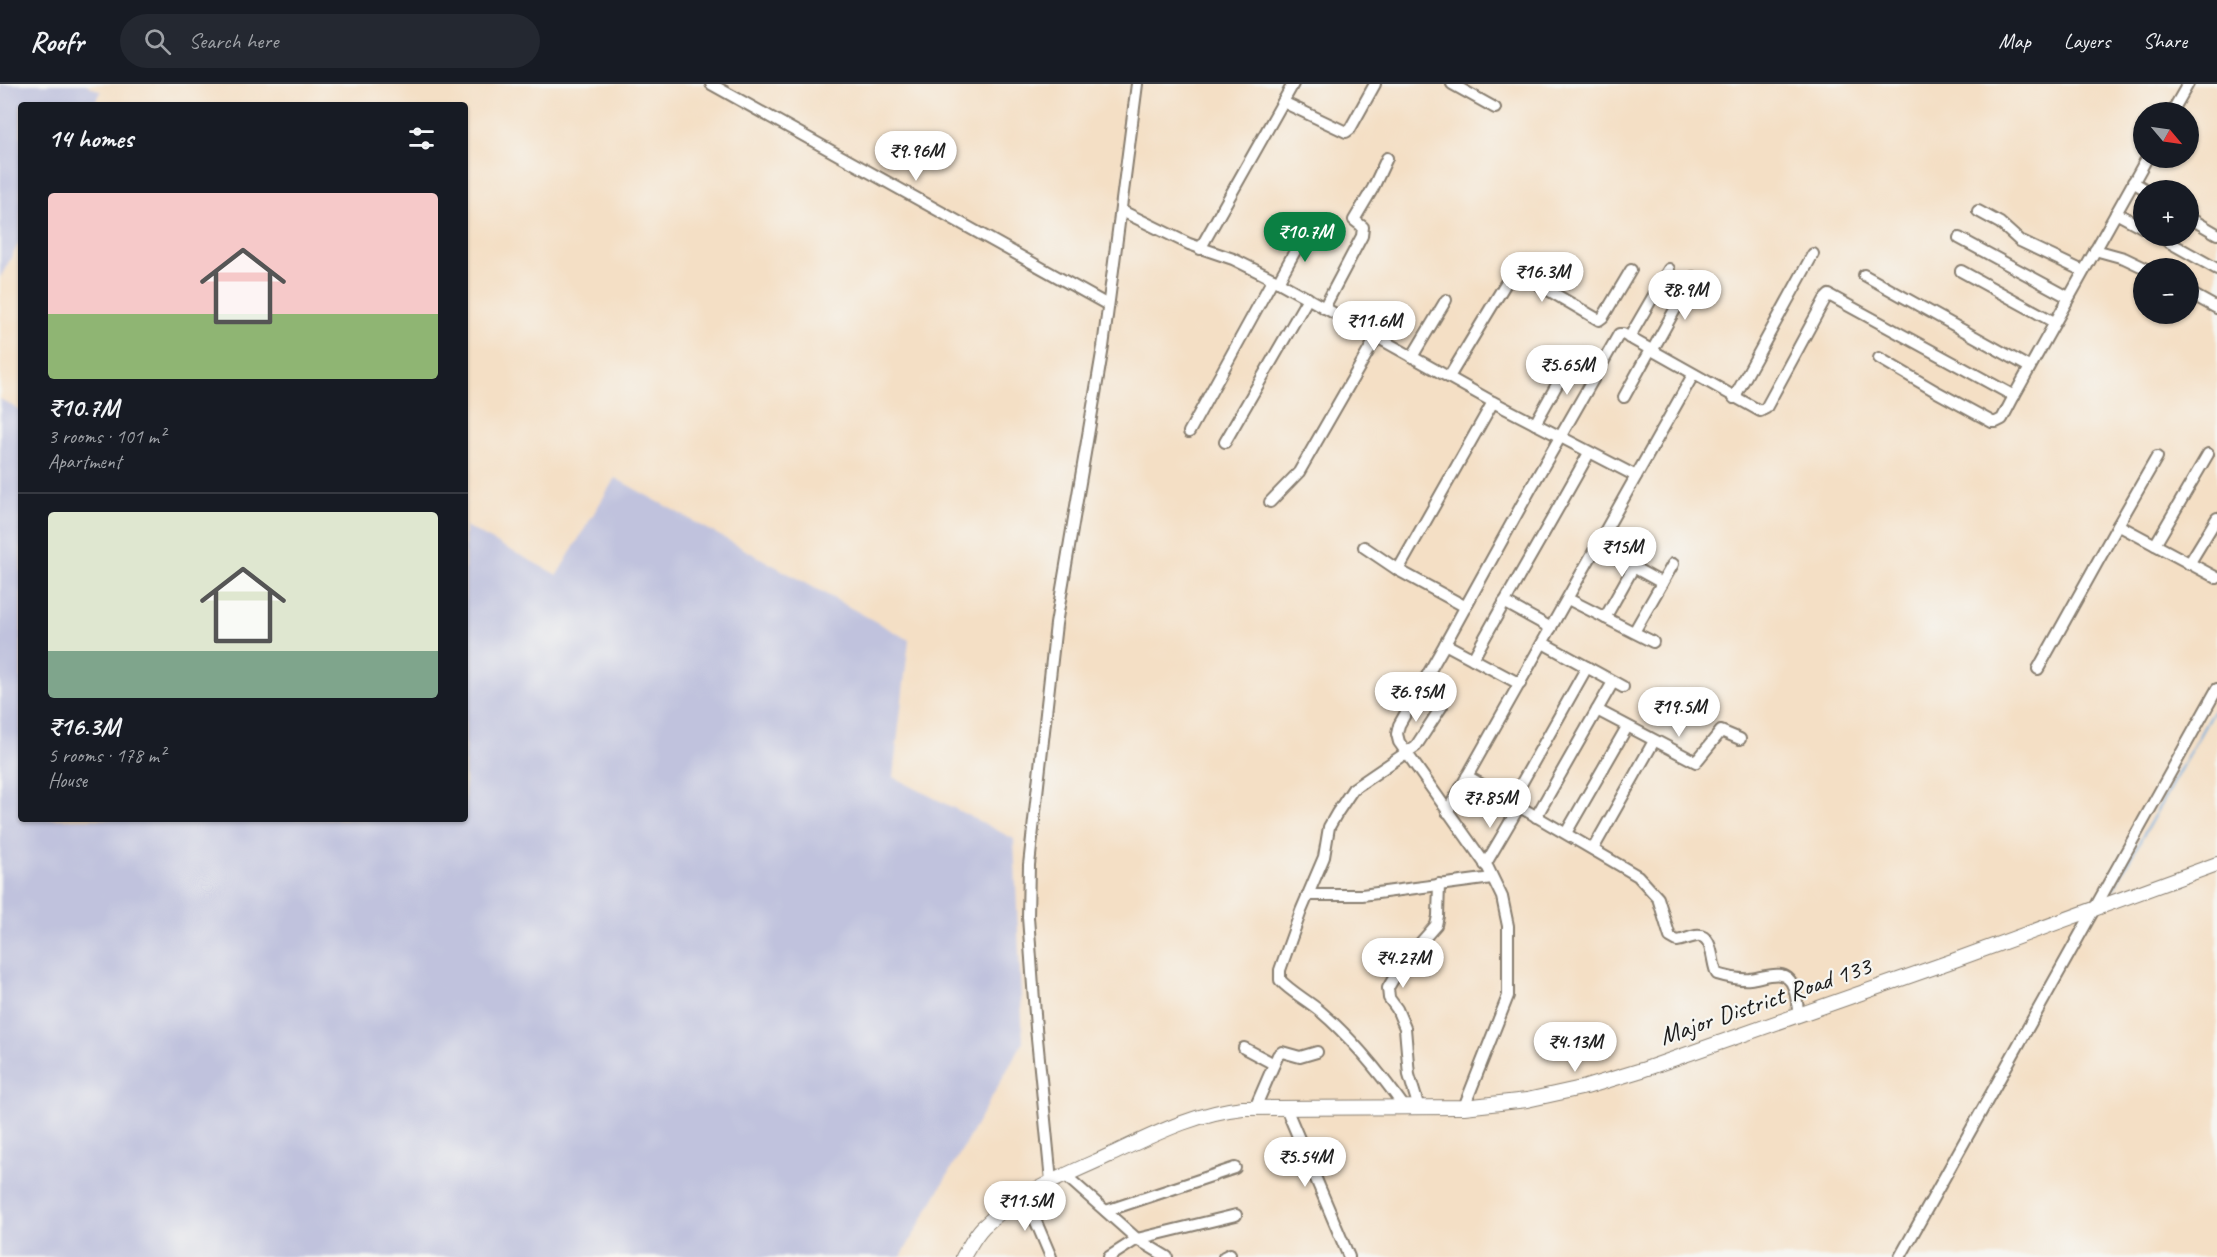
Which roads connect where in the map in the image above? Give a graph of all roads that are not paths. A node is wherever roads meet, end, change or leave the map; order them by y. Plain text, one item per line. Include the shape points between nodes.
1 (711, 84) edge
2 (1137, 84) edge
3 (1293, 84) edge
4 (1375, 84) edge
5 (1452, 84) edge
6 (2188, 84) edge
7 (1283, 102) junction
8 (2178, 102) edge
9 (1495, 108) dead end
10 (1387, 158) dead end
11 (2133, 182) edge
12 (1122, 211) junction
13 (1978, 211) dead end
14 (2116, 213) junction
15 (2133, 222) edge
16 (2199, 223) edge
17 (1306, 231) dead end
18 (2217, 234) edge
19 (1959, 238) dead end
20 (2182, 246) edge
21 (1200, 249) junction
22 (2095, 250) junction
23 (1813, 254) dead end
24 (2133, 262) edge
25 (1669, 269) dead end
26 (2217, 269) edge
27 (1631, 270) dead end
28 (1961, 271) dead end
29 (2083, 271) junction
30 (1864, 275) dead end
31 (1693, 277) dead end
32 (1276, 280) junction
33 (2068, 297) junction
34 (1308, 298) junction
35 (2199, 298) edge
36 (1446, 300) dead end
37 (1108, 305) junction
38 (1324, 308) junction
39 (2217, 308) edge
40 (2054, 322) junction
41 (1377, 338) junction
42 (1629, 338) junction
43 (1651, 350) junction
44 (1574, 354) dead end
45 (1412, 357) junction
46 (1879, 358) dead end
47 (2029, 367) junction
48 (1693, 375) junction
49 (1449, 377) junction
50 (2014, 396) junction
51 (1624, 397) dead end
52 (1734, 398) junction
53 (1493, 402) junction
54 (1535, 424) junction
55 (1189, 432) dead end
56 (1560, 437) junction
57 (1225, 442) dead end
58 (1589, 453) junction
59 (2208, 454) dead end
60 (2157, 457) dead end
61 (1636, 476) junction
62 (1270, 502) dead end
63 (2217, 518) edge
64 (2118, 525) junction
65 (2155, 545) junction
66 (1364, 547) dead end
67 (1597, 547) junction
68 (1673, 564) dead end
69 (2189, 564) junction
70 (1633, 568) junction
71 (1398, 570) junction
72 (2217, 578) edge
73 (1662, 583) junction
74 (1568, 599) junction
75 (1504, 602) junction
76 (1466, 607) junction
77 (1605, 618) junction
78 (1551, 628) junction
79 (1634, 632) junction
80 (1653, 642) dead end
81 (1543, 643) junction
82 (1445, 644) junction
83 (1473, 659) junction
84 (1587, 667) junction
85 (2038, 669) dead end
86 (1520, 684) junction
87 (2217, 689) edge
88 (1442, 706) dead end
89 (1597, 710) junction
90 (1626, 727) junction
91 (1740, 739) dead end
92 (1654, 741) junction
93 (1407, 754) junction
94 (1467, 776) junction
95 (1515, 804) junction
96 (1447, 812) junction
97 (1536, 817) junction
98 (1566, 833) junction
99 (1593, 849) junction
100 (2217, 864) edge
101 (1485, 865) junction
102 (1492, 878) junction
103 (1439, 884) junction
104 (1308, 895) junction
105 (2095, 910) junction
106 (1799, 1015) junction
107 (1244, 1048) dead end
108 (1317, 1052) dead end
109 (1274, 1064) junction
110 (1464, 1107) junction
111 (1255, 1108) junction
112 (1286, 1108) junction
113 (1412, 1108) junction
114 (1235, 1168) dead end
115 (1065, 1175) junction
116 (1051, 1181) junction
117 (1025, 1196) junction
118 (1106, 1211) junction
119 (1236, 1215) dead end
120 (1137, 1239) junction
121 (963, 1257) edge
122 (1051, 1257) edge
123 (1109, 1257) edge
124 (1167, 1257) edge
125 (1349, 1257) edge
126 (1900, 1257) edge

1 - 37 street
2 - 12 street
3 - 7 street
4 - 7 street via 1346,132
5 - 9 street
6 - 8 street
7 - 21 street
10 - 38 street via 1354,220 1363,227 1362,236
11 - 14 street
12 - 21 street
12 - 37 street
13 - 29 street via 2000,223 2014,238
14 - 15 street
14 - 22 street
16 - 18 street
17 - 32 street
19 - 33 street
20 - 26 street
21 - 32 street via 1233,259
22 - 24 street
22 - 29 street
23 - 52 street
25 - 42 street
27 - 49 street via 1599,320 1519,273 1512,273
28 - 40 street
29 - 33 street
30 - 47 street
31 - 43 street
32 - 34 street
32 - 55 street
33 - 40 street
34 - 38 street
34 - 57 street
35 - 39 street
36 - 45 street
37 - 116 street via 1056,624 1029,865 1034,1006
38 - 41 street
40 - 47 street
41 - 45 street
41 - 62 street via 1299,472
42 - 43 street
42 - 56 street via 1621,333 1617,336
43 - 48 street
43 - 51 street
44 - 54 street
45 - 49 street
46 - 50 street via 1992,422 2002,418
47 - 50 street
48 - 52 street
48 - 61 street
49 - 53 street
50 - 52 street via 1829,295 1766,408 1760,411
53 - 54 street
53 - 71 street
54 - 56 street
56 - 58 street
56 - 76 street
58 - 61 street
58 - 75 street
59 - 65 street
60 - 64 street
61 - 67 street
63 - 69 street
64 - 65 street
64 - 85 street
65 - 69 street
66 - 71 street
67 - 70 street
67 - 74 street
68 - 73 street
69 - 72 street
70 - 73 street
70 - 77 street
71 - 76 street
73 - 79 street
74 - 77 street
74 - 78 street
75 - 78 street
75 - 83 street
76 - 82 street
77 - 79 street
78 - 81 street
79 - 80 street
81 - 84 street
81 - 86 street
82 - 83 street
82 - 93 street via 1399,725 1397,735
83 - 86 street
84 - 89 street via 1618,684
84 - 95 street
86 - 94 street
87 - 105 street
88 - 93 street via 1421,741
89 - 90 street
89 - 97 street
90 - 92 street
90 - 98 street
91 - 92 street via 1721,731 1696,762
92 - 99 street
93 - 96 street
93 - 104 street via 1353,789 1336,813
94 - 95 street
94 - 96 street
95 - 97 street
95 - 101 street
96 - 101 street
97 - 98 street
98 - 99 street
99 - 106 street via 1649,885 1658,898 1670,937 1677,941 1703,937 1711,946 1717,974 1749,979 1776,974 1790,980
100 - 105 main road, Major District Road 133
101 - 102 street
102 - 103 street
102 - 110 street via 1502,897 1508,926 1508,996
103 - 104 street via 1362,895
103 - 113 street via 1436,925 1402,964 1388,988 1405,1028
104 - 113 street via 1280,970 1280,980 1344,1034
105 - 106 main road, Major District Road 133
105 - 126 street
106 - 110 main road, Major District Road 133 via 1586,1087 1527,1100
107 - 109 street
108 - 109 street via 1300,1057 1282,1052
109 - 111 street
110 - 113 main road, Major District Road 133
111 - 112 main road, Major District Road 133
111 - 115 main road, Major District Road 133 via 1232,1109 1188,1121
112 - 113 main road, Major District Road 133
112 - 125 street
114 - 118 street
115 - 116 main road, Major District Road 133
115 - 118 street
116 - 117 main road, Major District Road 133
117 - 121 main road, Major District Road 133 via 981,1229
117 - 122 street
118 - 120 street
119 - 120 street
120 - 123 street
120 - 124 street

